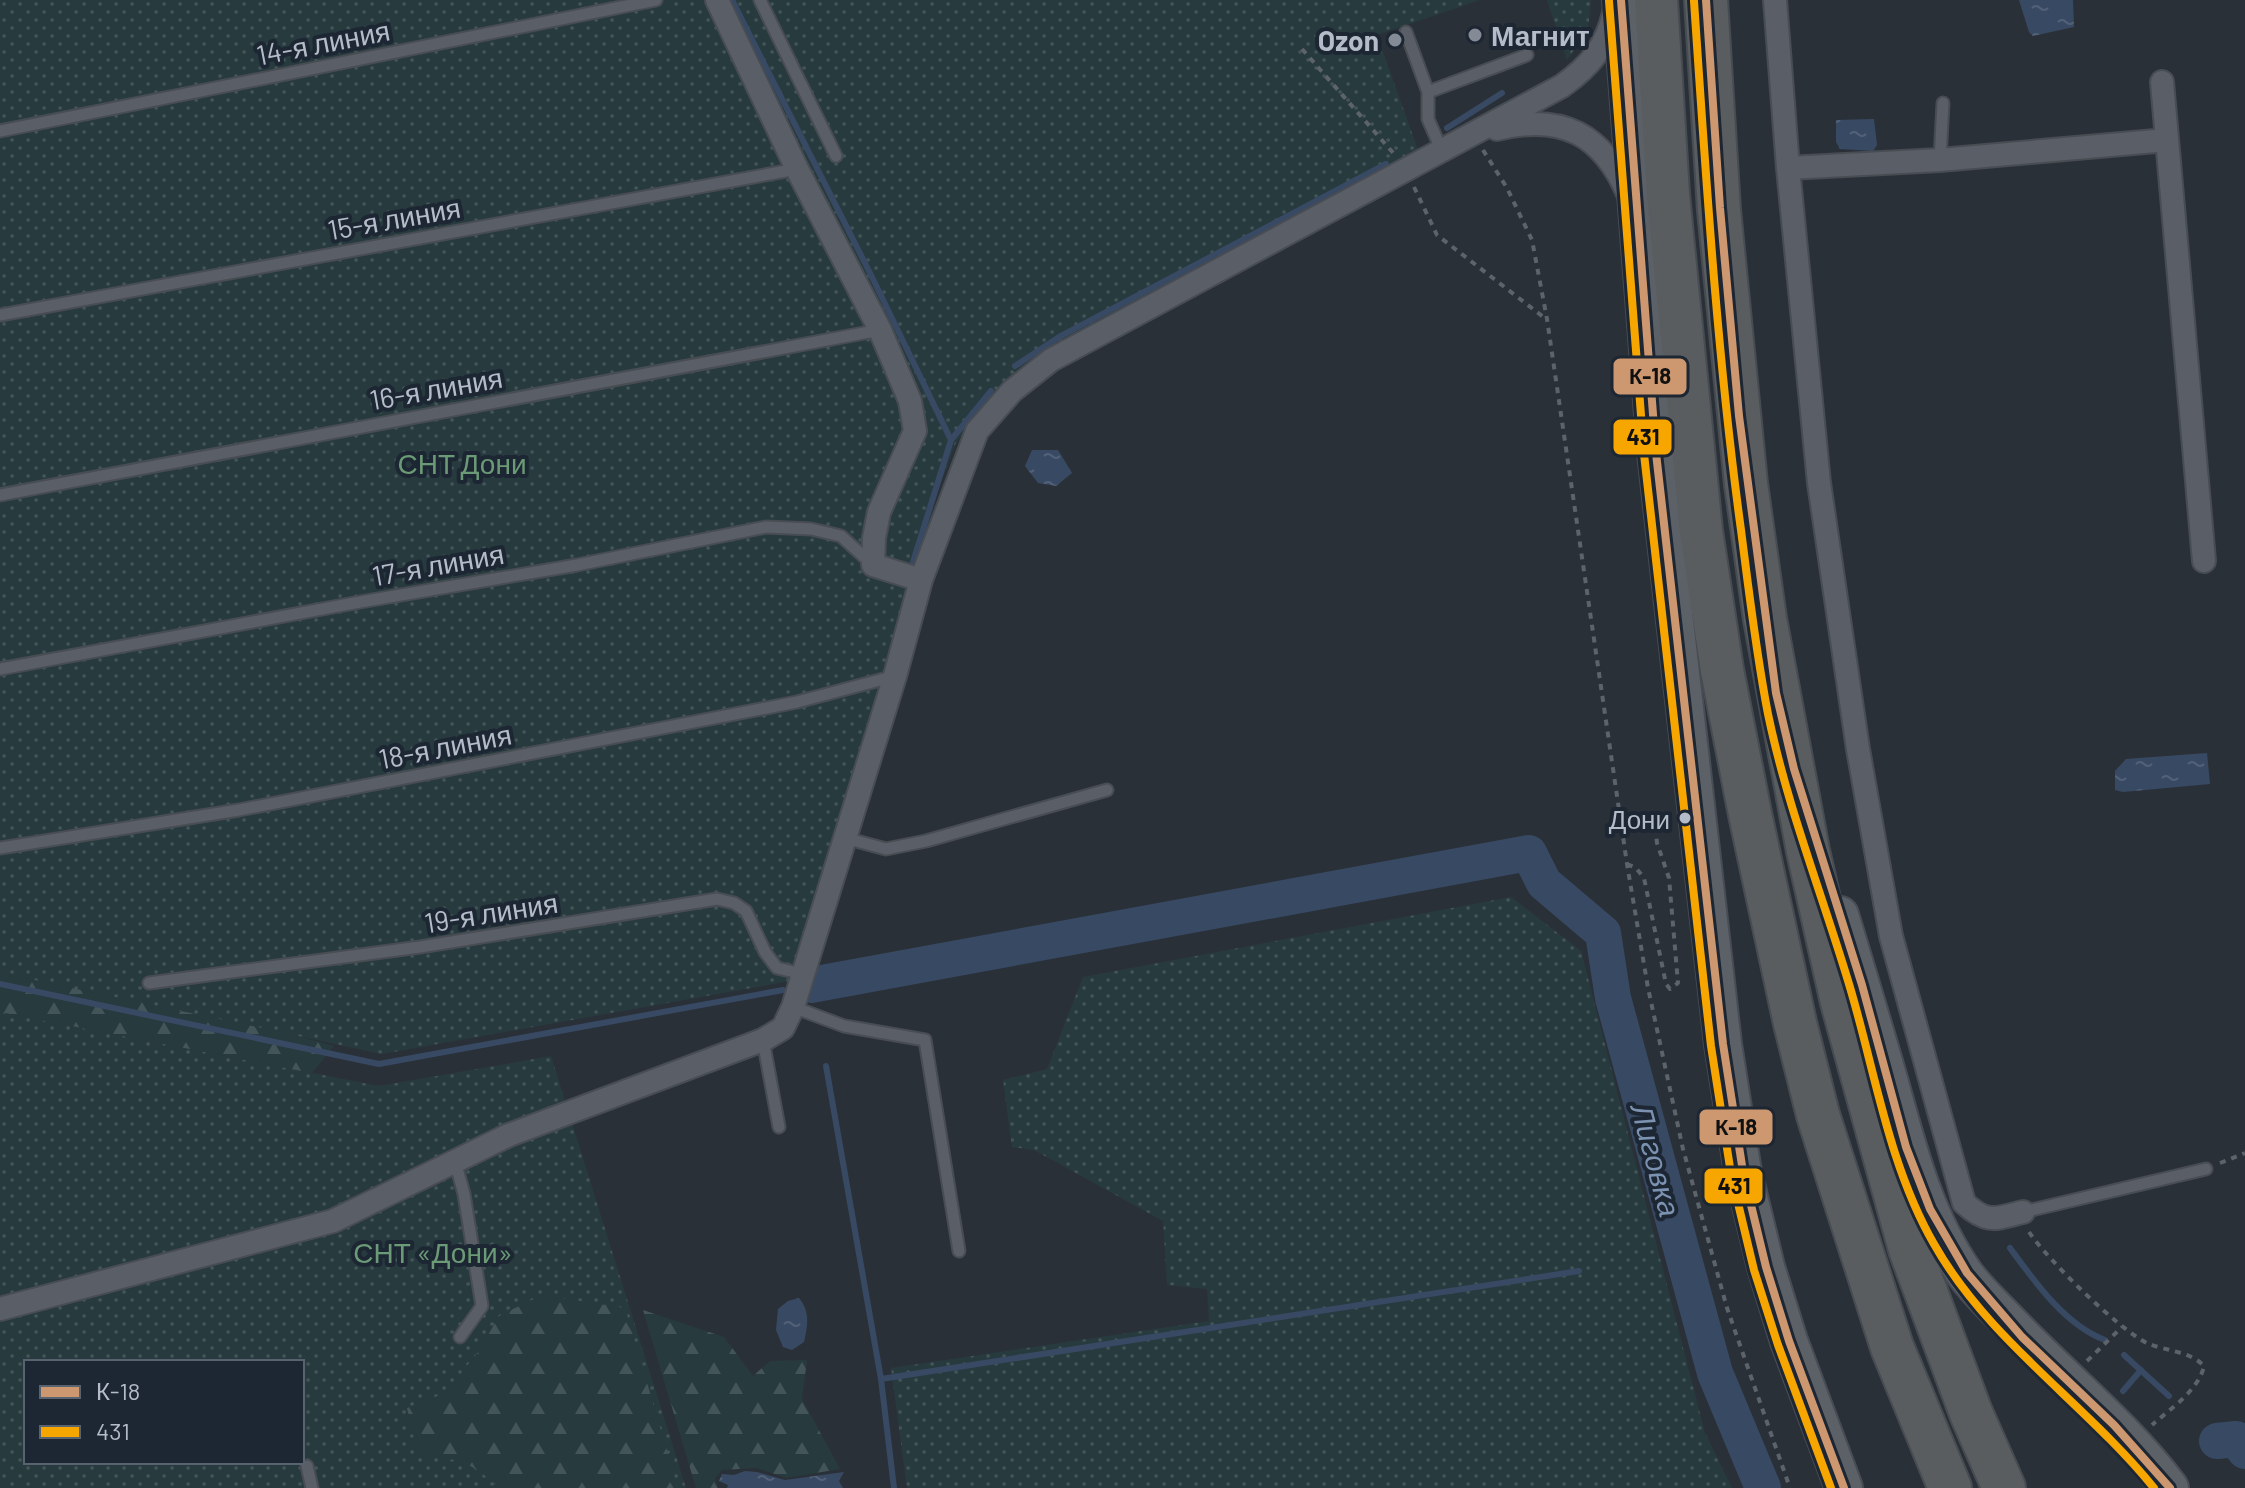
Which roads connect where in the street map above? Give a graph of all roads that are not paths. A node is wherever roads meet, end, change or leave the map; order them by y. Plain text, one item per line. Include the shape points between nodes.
1 (656, 0) edge
2 (717, 0) edge
3 (760, 0) edge
4 (1619, 0) edge
5 (1656, 0) edge
6 (1706, 0) edge
7 (1775, 0) edge
8 (1406, 32) dead end
9 (1527, 55) dead end
10 (2162, 82) dead end
11 (1428, 92) junction
12 (1943, 103) dead end
13 (0, 131) edge
14 (1473, 135) junction
15 (2167, 140) junction
16 (1442, 151) junction
17 (836, 156) dead end
18 (1940, 160) junction
19 (1788, 168) junction
20 (797, 169) junction
21 (1639, 228) junction
22 (0, 315) edge
23 (880, 330) junction
24 (0, 495) edge
25 (2204, 561) dead end
26 (873, 565) junction
27 (921, 580) junction
28 (0, 669) edge
29 (895, 676) junction
30 (1785, 736) junction
31 (1107, 790) dead end
32 (845, 838) junction
33 (0, 848) edge
34 (803, 974) junction
35 (149, 983) dead end
36 (793, 1007) junction
37 (763, 1040) junction
38 (779, 1127) dead end
39 (455, 1161) junction
40 (2206, 1169) road end
41 (2023, 1212) joint
42 (959, 1251) dead end
43 (0, 1309) edge
44 (460, 1337) dead end
45 (307, 1466) dead end
46 (312, 1488) edge
47 (1844, 1488) edge
48 (1950, 1488) edge
49 (2004, 1488) edge
50 (2170, 1488) edge

1 - 13 lane, 14-я линия
2 - 20 street
3 - 17 lane
4 - 14 street via 1606,40 1590,64 1562,86
4 - 21 main road
5 - 48 highway via 1668,195 1701,531 1750,814 1818,1115 1892,1347
6 - 30 highway via 1719,210 1746,484
7 - 19 street
8 - 11 lane
9 - 11 lane
10 - 15 street
11 - 16 lane via 1428,119
12 - 18 lane
14 - 16 street
14 - 21 street via 1540,122 1583,137 1622,178
15 - 18 street
15 - 25 street
16 - 27 street via 1051,360 1012,391 977,431
18 - 19 street
19 - 41 street via 1819,483 1891,936 1964,1203 1978,1216 1994,1220
20 - 22 lane, 15-я линия
20 - 23 street
21 - 47 main road via 1657,467 1723,1044 1743,1172 1789,1341
23 - 24 lane, 16-я линия
23 - 26 street via 910,401 915,431 879,512
26 - 27 street
26 - 28 lane, 17-я линия via 841,536 766,527
27 - 29 street
29 - 32 street
29 - 33 lane, 18-я линия via 797,702 301,798
30 - 49 highway via 1842,1002 1886,1170 1910,1249
30 - 50 main road via 1905,1137 1942,1235 1966,1275 1995,1308 2115,1424
31 - 32 lane via 886,849
32 - 34 street
34 - 35 lane, 19-я линия via 777,968 746,911 717,899 420,947
34 - 36 street
36 - 37 street via 783,1028
36 - 42 lane via 844,1026 925,1040
37 - 38 lane
37 - 39 street via 509,1135
39 - 43 street via 333,1221
39 - 44 lane via 482,1306
40 - 41 lane
45 - 46 lane

